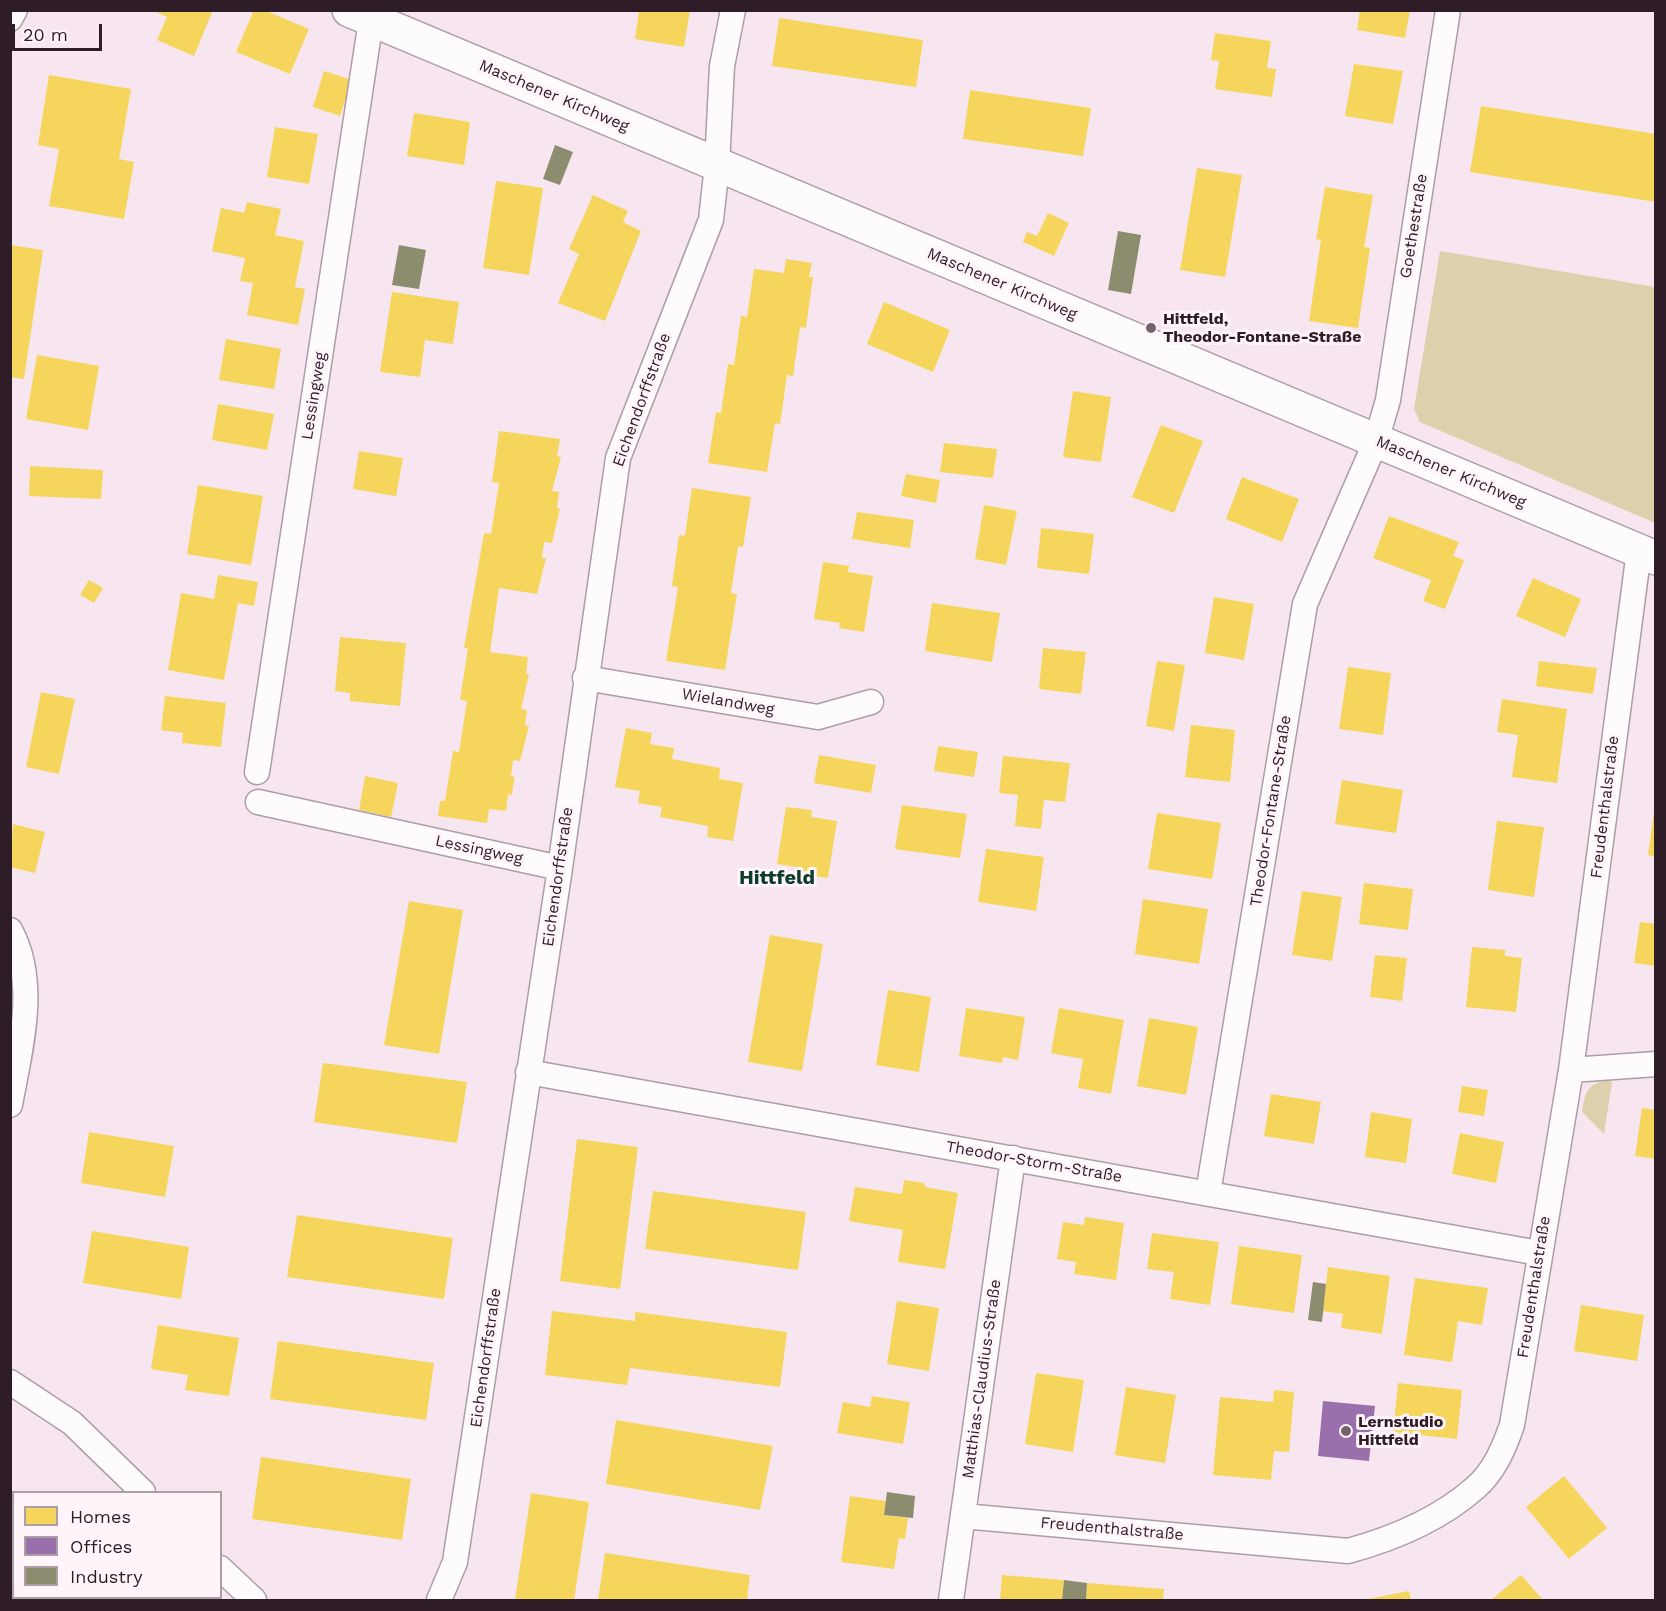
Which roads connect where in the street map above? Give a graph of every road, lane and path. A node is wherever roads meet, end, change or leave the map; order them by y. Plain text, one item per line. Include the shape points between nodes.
1 (15, 10) edge
2 (733, 10) edge
3 (1448, 10) edge
4 (360, 15) edge
5 (10, 19) edge
6 (717, 165) junction
7 (1376, 441) junction
8 (1647, 555) edge
9 (585, 678) junction
10 (871, 702) dead end
11 (256, 772) dead end
12 (258, 802) dead end
13 (560, 868) junction
14 (10, 930) edge
15 (1656, 1064) edge
16 (1571, 1070) junction
17 (528, 1072) junction
18 (10, 1105) edge
19 (1013, 1158) junction
20 (1208, 1193) junction
21 (1539, 1253) junction
22 (10, 1382) edge
23 (142, 1491) edge
24 (963, 1516) junction
25 (222, 1570) edge
26 (254, 1600) edge
27 (439, 1600) edge
28 (951, 1600) edge

1 - 5 street
2 - 6 street via 723,66
3 - 7 street, Goethestraße via 1393,374
4 - 6 street, Maschener Kirchweg
4 - 11 street, Lessingweg
6 - 7 street, Maschener Kirchweg
6 - 9 street, Eichendorffstraße via 711,220 618,458
7 - 8 street, Maschener Kirchweg
7 - 20 street, Theodor-Fontane-Straße via 1305,604
8 - 16 street, Freudenthalstraße
9 - 10 street, Wielandweg via 818,717
9 - 13 street, Eichendorffstraße
12 - 13 street, Lessingweg
13 - 17 street, Eichendorffstraße
14 - 18 street via 24,963 24,1013
15 - 16 street
16 - 21 street, Freudenthalstraße
17 - 19 street, Theodor-Storm-Straße
17 - 27 street, Eichendorffstraße via 455,1562
19 - 20 street, Theodor-Storm-Straße
19 - 24 street, Matthias-Claudius-Straße
20 - 21 street, Theodor-Storm-Straße
21 - 24 street, Freudenthalstraße via 1512,1425 1502,1454 1476,1488 1428,1519 1377,1543 1348,1551
22 - 23 street via 72,1423
24 - 28 street, Matthias-Claudius-Straße
25 - 26 street

